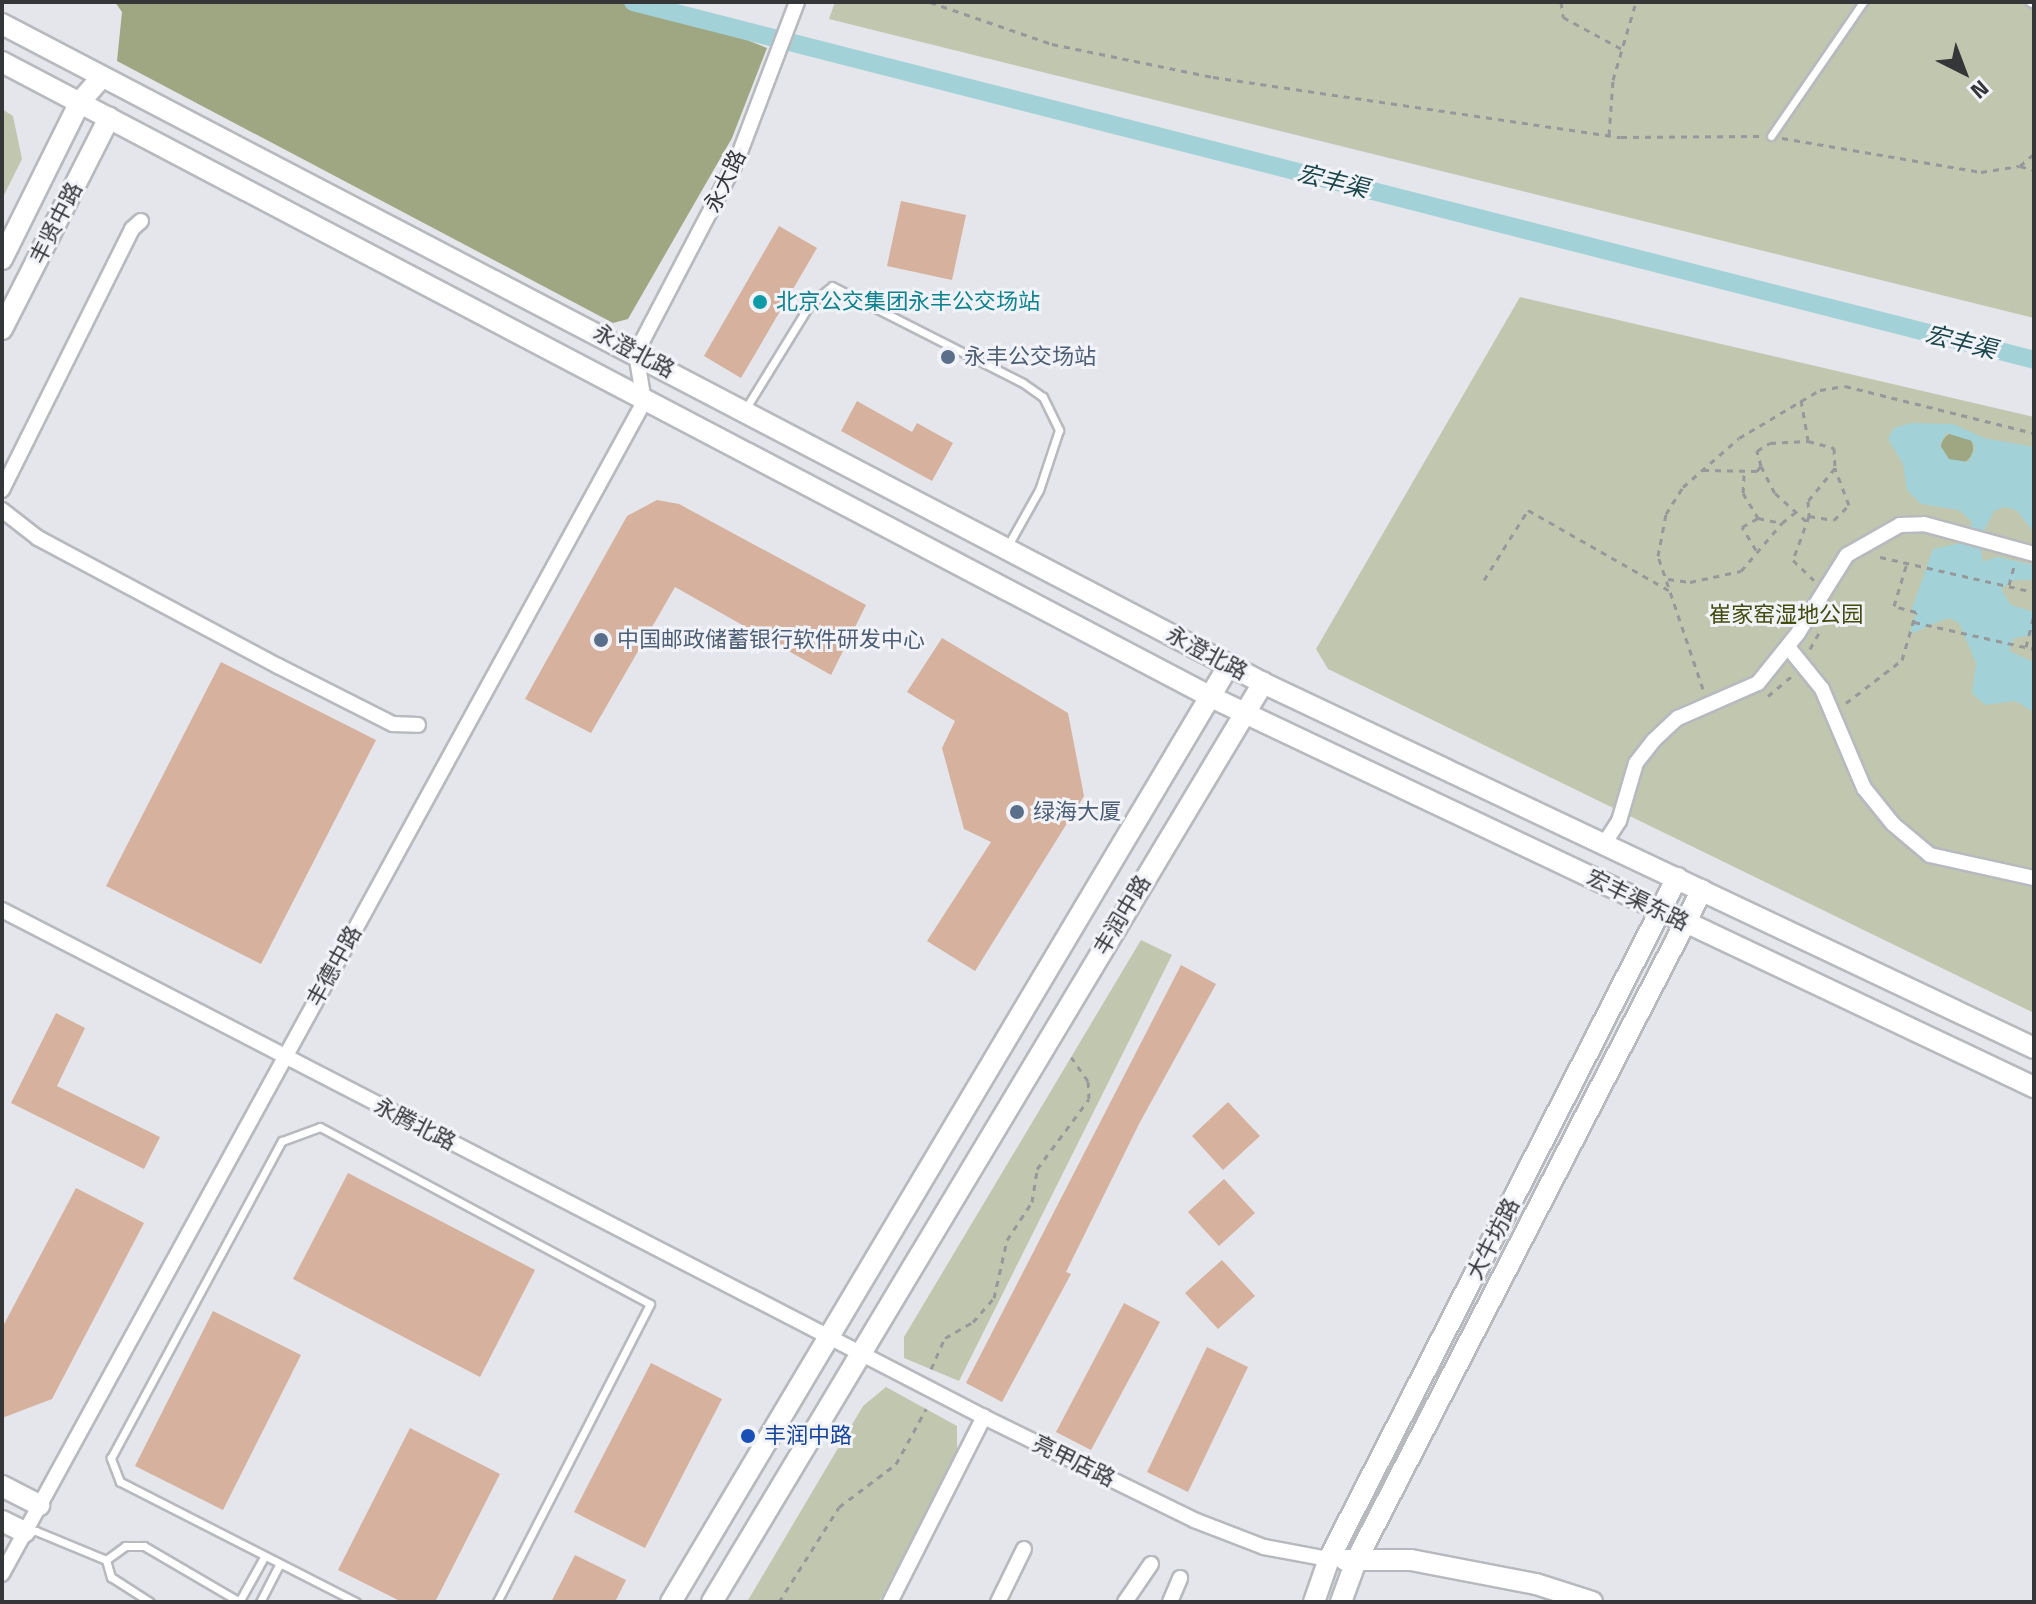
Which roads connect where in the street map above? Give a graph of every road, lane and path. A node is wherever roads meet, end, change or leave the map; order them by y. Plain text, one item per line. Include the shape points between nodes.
1 (930, 2) edge
2 (1561, 2) edge
3 (1636, 2) edge
4 (1863, 2) edge
5 (795, 9) edge
6 (2, 24) edge
7 (1622, 49) junction
8 (2, 62) edge
9 (102, 77) junction
10 (80, 102) junction
11 (109, 118) junction
12 (1609, 136) junction
13 (1771, 136) junction
14 (2034, 154) edge
15 (2020, 166) junction
16 (2034, 170) edge
17 (141, 221) dead end
18 (2, 259) edge
19 (2, 329) edge
20 (636, 353) junction
21 (1801, 400) junction
22 (644, 402) junction
23 (745, 409) junction
24 (2034, 433) edge
25 (1808, 441) junction
26 (1761, 466) junction
27 (1835, 468) junction
28 (1702, 470) junction
29 (1744, 474) junction
30 (2, 490) edge
31 (2, 510) edge
32 (1797, 511) junction
33 (1809, 516) junction
34 (1758, 518) junction
35 (1806, 521) junction
36 (1782, 523) junction
37 (1006, 548) junction
38 (1756, 550) junction
39 (2019, 550) junction
40 (2034, 554) edge
41 (1879, 556) dead end
42 (1907, 563) junction
43 (1667, 579) junction
44 (1484, 580) dead end
45 (1825, 586) junction
46 (2008, 586) junction
47 (1670, 591) junction
48 (2034, 592) edge
49 (2034, 616) edge
50 (1914, 622) junction
51 (1788, 647) junction
52 (2026, 647) junction
53 (2034, 649) edge
54 (1229, 665) junction
55 (1263, 683) junction
56 (1211, 697) junction
57 (1708, 706) junction
58 (1243, 712) junction
59 (1834, 713) junction
60 (418, 725) dead end
61 (1604, 844) junction
62 (1677, 878) junction
63 (2034, 878) edge
64 (1702, 890) junction
65 (2, 910) edge
66 (1662, 910) junction
67 (1686, 923) junction
68 (2034, 1048) edge
69 (285, 1057) junction
70 (1071, 1057) dead end
71 (2034, 1087) edge
72 (828, 1338) junction
73 (859, 1355) junction
74 (931, 1369) dead end
75 (926, 1409) dead end
76 (984, 1417) junction
77 (2, 1486) edge
78 (39, 1505) junction
79 (2, 1521) edge
80 (30, 1532) junction
81 (1024, 1549) dead end
82 (264, 1557) junction
83 (1329, 1559) junction
84 (106, 1560) junction
85 (1356, 1561) junction
86 (1151, 1564) dead end
87 (279, 1565) junction
88 (2, 1574) edge
89 (1180, 1578) dead end
90 (150, 1602) edge
91 (239, 1602) edge
92 (260, 1602) edge
93 (356, 1602) edge
94 (497, 1602) edge
95 (671, 1602) edge
96 (712, 1602) edge
97 (779, 1602) edge
98 (890, 1602) edge
99 (998, 1602) edge
100 (1125, 1602) edge
101 (1170, 1602) edge
102 (1314, 1602) edge
103 (1341, 1602) edge
104 (1592, 1602) edge

1 - 12 path via 1052,44 1213,77
2 - 7 path via 1563,17
3 - 7 path
4 - 13 lane
5 - 20 street, 永大路 via 737,160
6 - 9 street, 永澄北路
7 - 12 path
8 - 10 street, 永澄北路
9 - 10 street, 丰贤中路
9 - 11 street
9 - 20 street, 永澄北路
10 - 11 street, 永澄北路
10 - 18 street, 丰贤中路
11 - 19 street, 丰贤中路
11 - 22 street, 永澄北路
12 - 13 path
13 - 15 path via 1981,172
14 - 15 path
15 - 16 path
17 - 30 street via 132,229
20 - 22 street
20 - 23 street, 永澄北路
21 - 24 path via 1845,386
21 - 25 path
21 - 28 path via 1739,438
22 - 56 street, 永澄北路
22 - 69 street, 丰德中路
23 - 37 street, 永澄北路
23 - 37 lane via 810,304 832,286 1023,383 1043,397 1059,430 1039,490
25 - 26 path via 1760,446
25 - 27 path via 1834,448
26 - 29 path
26 - 32 path via 1775,493
27 - 33 path via 1817,484 1808,501
27 - 33 path via 1849,505 1834,520
28 - 29 path
28 - 43 path via 1666,514 1658,556
29 - 34 path via 1743,493
31 - 60 street via 38,538 278,666 393,724
32 - 35 path
32 - 36 path
33 - 35 path
34 - 36 path
34 - 38 path via 1742,527
35 - 45 path via 1793,560
36 - 38 path
37 - 54 street, 永澄北路
38 - 43 path via 1741,571 1728,577
39 - 40 street
39 - 45 street via 1924,524 1900,525 1847,555
39 - 46 path
41 - 42 path
42 - 46 path
42 - 50 path via 1894,606 1916,612
43 - 47 path
44 - 47 path via 1528,510
45 - 51 street
46 - 48 path
47 - 57 path
49 - 52 path
50 - 52 path
50 - 59 path via 1902,660
51 - 57 street via 1758,683
51 - 59 street via 1804,661
52 - 53 path
54 - 55 street, 永澄北路
54 - 56 street, 丰润中路
55 - 58 street, 丰润中路
55 - 61 street, 宏丰渠东路
56 - 58 street, 永澄北路
56 - 72 street, 丰润中路
57 - 61 street via 1678,718 1636,763 1619,821
58 - 66 street, 宏丰渠东路
58 - 73 street, 丰润中路
59 - 63 street via 1864,788 1930,855
61 - 62 street, 宏丰渠东路
62 - 64 street, 宏丰渠东路
62 - 66 street, 大牛坊路
64 - 67 street, 大牛坊路
64 - 68 street, 宏丰渠东路
65 - 69 street, 永腾北路
66 - 67 street, 宏丰渠东路
66 - 83 street, 大牛坊路
67 - 71 street, 宏丰渠东路
67 - 85 street, 大牛坊路
69 - 72 street, 永腾北路
69 - 78 street, 丰德中路
70 - 74 path via 1088,1081 1089,1099 1037,1169 1032,1202 1007,1240 994,1298 973,1322 945,1338
72 - 73 street, 亮甲店路
72 - 95 street, 丰润中路
73 - 76 street, 亮甲店路
73 - 96 street, 丰润中路
75 - 97 path via 896,1464 839,1507
76 - 83 street, 亮甲店路 via 1194,1520 1264,1547
76 - 98 street
77 - 78 street
78 - 80 street, 丰德中路
79 - 80 street
80 - 84 lane
80 - 88 street, 丰德中路
81 - 99 street
82 - 87 lane
82 - 91 lane
82 - 94 lane via 120,1482 111,1458 282,1141 320,1127 650,1304
83 - 85 street
83 - 102 street, 大牛坊路
84 - 90 lane via 111,1577
84 - 91 lane via 125,1546 144,1546
85 - 103 street, 大牛坊路
85 - 104 street via 1411,1560 1536,1584
86 - 100 street
87 - 92 lane
87 - 93 lane
89 - 101 street

